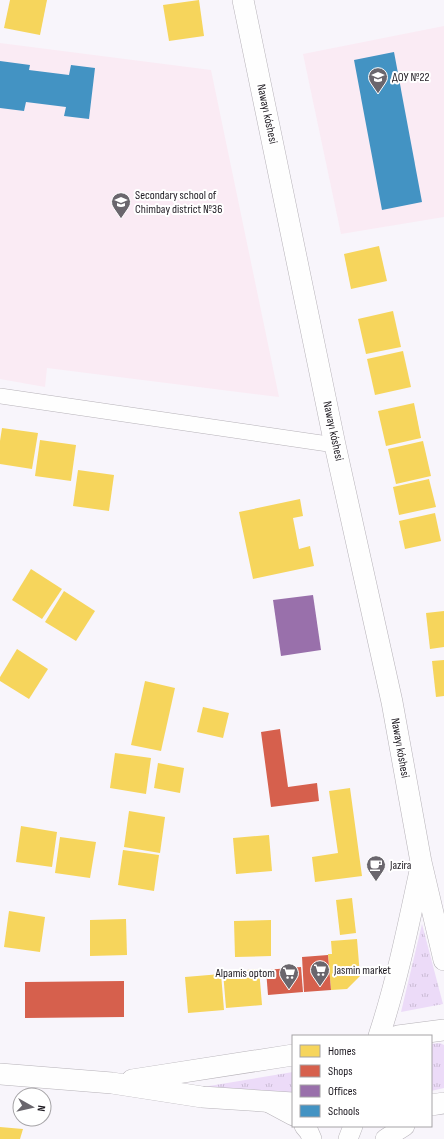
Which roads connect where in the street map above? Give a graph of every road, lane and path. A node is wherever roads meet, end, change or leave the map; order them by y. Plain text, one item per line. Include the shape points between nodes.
1 (243, 0) edge
2 (0, 396) edge
3 (335, 445) junction
4 (421, 862) junction
5 (441, 942) edge
6 (444, 960) edge
7 (444, 1030) edge
8 (379, 1035) edge
9 (406, 1035) edge
10 (292, 1055) edge
11 (0, 1074) edge
12 (112, 1083) junction
13 (265, 1101) junction
14 (292, 1103) edge
15 (444, 1104) edge
16 (432, 1106) edge
17 (432, 1110) edge
18 (292, 1115) edge
19 (305, 1127) edge
20 (353, 1127) edge
21 (403, 1127) edge
22 (312, 1139) edge
23 (348, 1139) edge
24 (385, 1139) edge

1 - 3 main road, Nawayı kóshesi
2 - 3 street
3 - 4 main road, Nawayı kóshesi via 392,702
4 - 5 main road, Nawayı kóshesi
4 - 8 main road via 406,941
5 - 6 main road, Nawayı kóshesi
7 - 9 main road
10 - 12 main road
11 - 12 main road
12 - 13 main road via 202,1097
13 - 14 main road
13 - 18 street
15 - 16 main road
15 - 17 street
19 - 22 street
20 - 23 street
21 - 24 street

